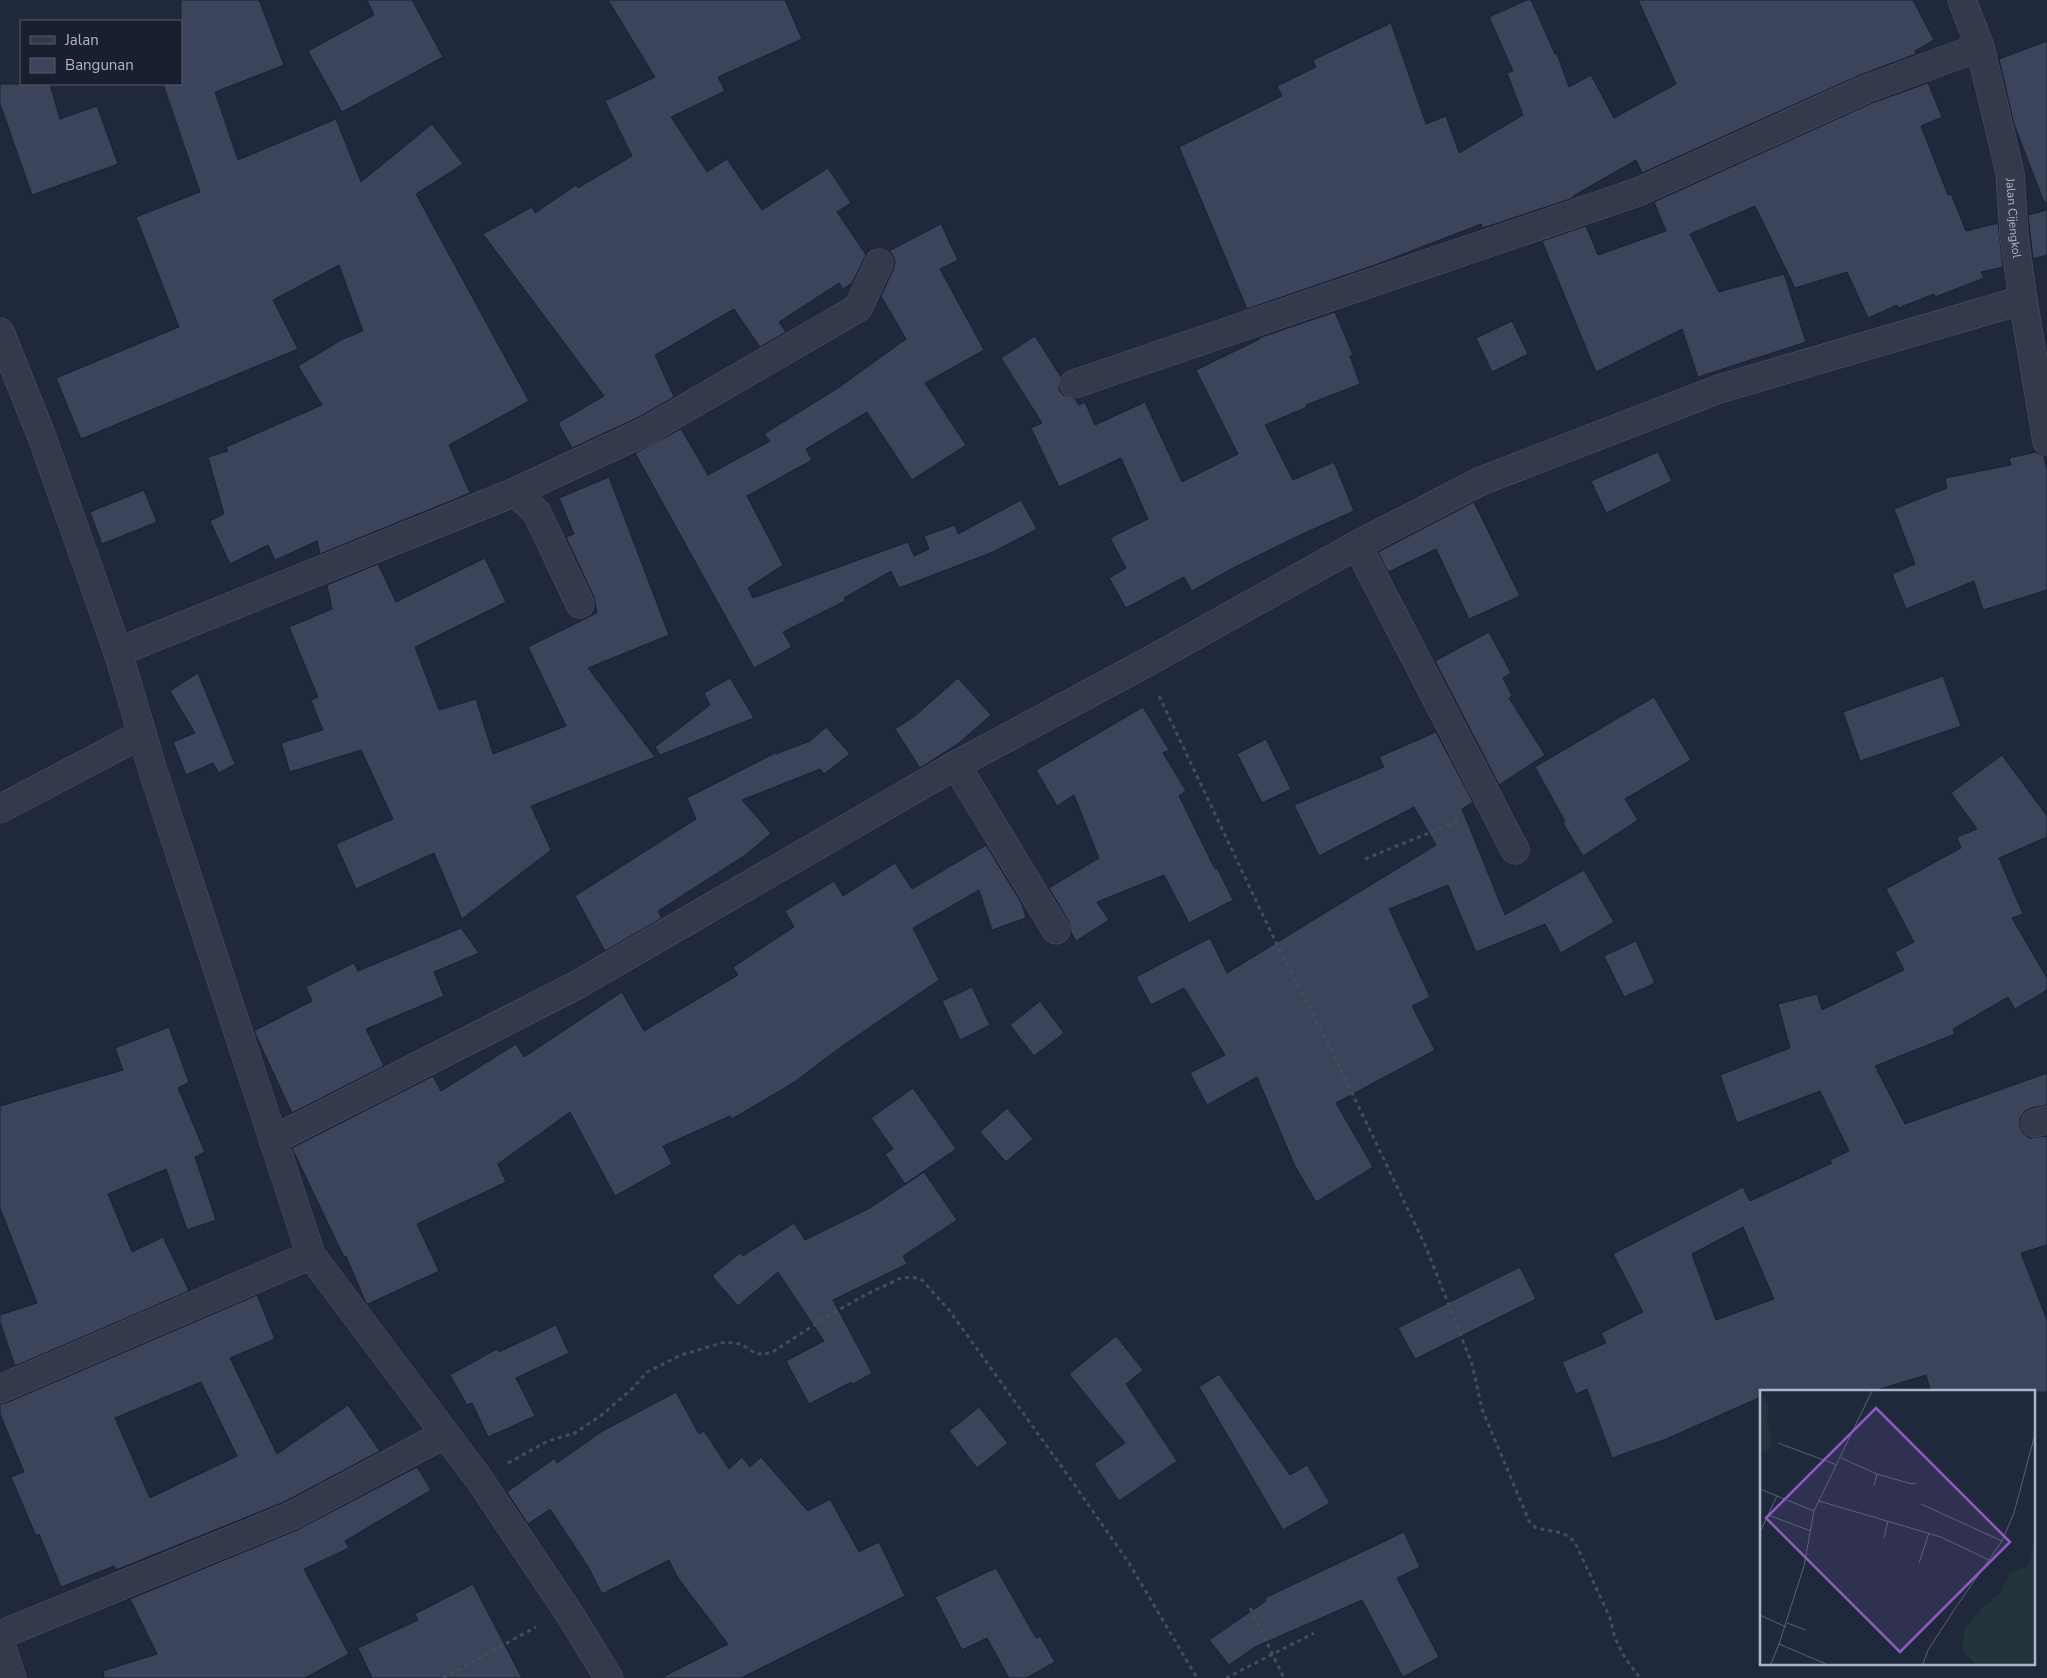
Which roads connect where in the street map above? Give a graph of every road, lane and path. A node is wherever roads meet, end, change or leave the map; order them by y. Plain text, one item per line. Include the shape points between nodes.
1 (1962, 0) edge
2 (1980, 47) junction
3 (879, 263) dead end
4 (2023, 300) junction
5 (0, 332) edge
6 (1074, 384) dead end
7 (2047, 441) edge
8 (515, 492) junction
9 (1358, 544) junction
10 (580, 604) dead end
11 (118, 652) junction
12 (1144, 664) junction
13 (142, 734) junction
14 (956, 765) junction
15 (1492, 808) junction
16 (0, 809) edge
17 (1515, 850) dead end
18 (1364, 859) dead end
19 (1056, 930) dead end
20 (273, 1140) junction
21 (311, 1255) junction
22 (0, 1389) edge
23 (445, 1434) junction
24 (478, 1479) junction
25 (1250, 1608) dead end
26 (567, 1610) junction
27 (1314, 1633) dead end
28 (0, 1635) edge
29 (0, 1642) edge
30 (1272, 1653) junction
31 (12, 1678) edge
32 (443, 1678) edge
33 (609, 1678) edge
34 (1197, 1678) edge
35 (1226, 1678) edge
36 (1284, 1678) edge
37 (1640, 1678) edge

1 - 2 street, Jalan Cijengkol
2 - 4 street, Jalan Cijengkol via 2010,173
2 - 6 street via 1866,89 1638,192
3 - 8 street via 858,308 646,431
4 - 7 street, Jalan Cijengkol
4 - 9 street via 1719,389 1481,482
5 - 11 street via 42,438
8 - 10 street via 537,513
8 - 11 street
9 - 12 street
9 - 15 street
11 - 13 street
12 - 14 street
12 - 37 path via 1270,931 1425,1245 1472,1364 1482,1409 1529,1521 1536,1528 1563,1533 1575,1542 1610,1618 1615,1638
13 - 16 street
13 - 20 street
14 - 19 street
14 - 20 street via 575,986
15 - 17 street
15 - 18 path
20 - 21 street
21 - 22 street
21 - 23 street
23 - 24 street
23 - 28 street via 291,1516
24 - 26 street
24 - 34 path via 548,1441 575,1433 603,1414 647,1372 681,1355 725,1342 741,1344 756,1354 771,1353 867,1294 901,1278 913,1277 922,1280 949,1310 1069,1477 1129,1563
25 - 30 path
26 - 32 path
26 - 33 street
27 - 30 path
29 - 31 street
30 - 35 path
30 - 36 path

